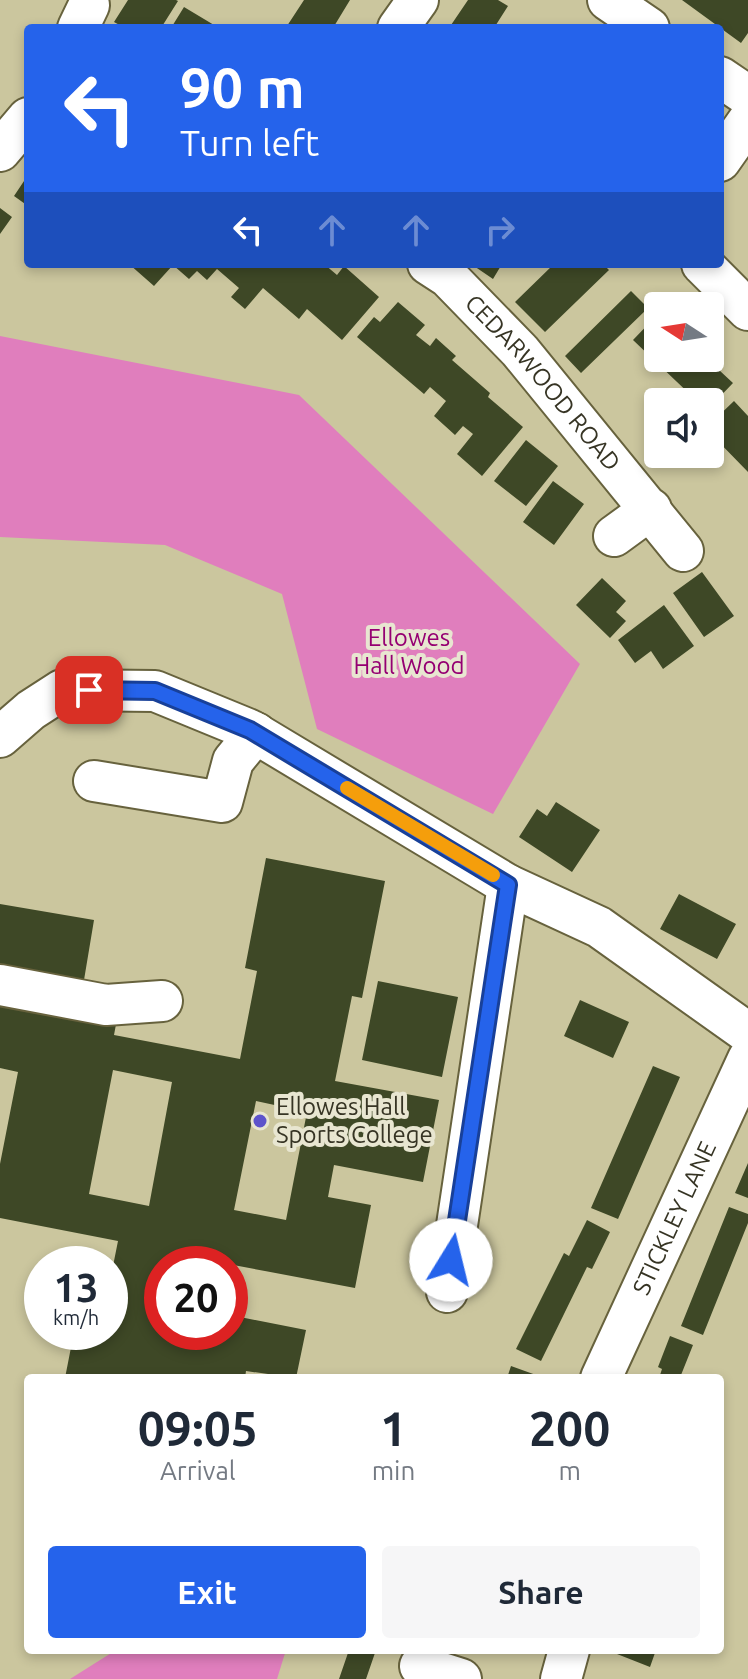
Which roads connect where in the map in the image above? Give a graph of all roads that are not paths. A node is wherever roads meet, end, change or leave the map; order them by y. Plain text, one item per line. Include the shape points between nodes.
1 (418, 0) edge
2 (608, 0) edge
3 (401, 24) edge
4 (643, 24) edge
5 (724, 80) edge
6 (748, 96) edge
7 (748, 121) edge
8 (24, 123) edge
9 (0, 151) edge
10 (724, 155) edge
11 (434, 268) edge
12 (706, 268) edge
13 (748, 310) edge
14 (651, 509) junction
15 (614, 536) dead end
16 (683, 551) dead end
17 (256, 733) junction
18 (0, 737) edge
19 (94, 781) dead end
20 (508, 885) junction
21 (0, 985) edge
22 (162, 1001) dead end
23 (748, 1033) edge
24 (748, 1059) edge
25 (447, 1292) dead end
26 (603, 1374) edge
27 (568, 1654) edge
28 (420, 1666) dead end
29 (461, 1679) edge
30 (561, 1679) edge

1 - 3 street
2 - 4 street
5 - 6 street
7 - 10 street
8 - 9 street
11 - 14 street, CEDARWOOD ROAD via 520,351
12 - 13 street
14 - 15 street
14 - 16 street, CEDARWOOD ROAD
17 - 18 street via 155,691 62,690
17 - 19 street via 233,761 222,802
17 - 20 street
20 - 23 street via 599,927
20 - 25 street
21 - 22 street via 106,1005
24 - 26 street, STICKLEY LANE
27 - 30 street
28 - 29 street

